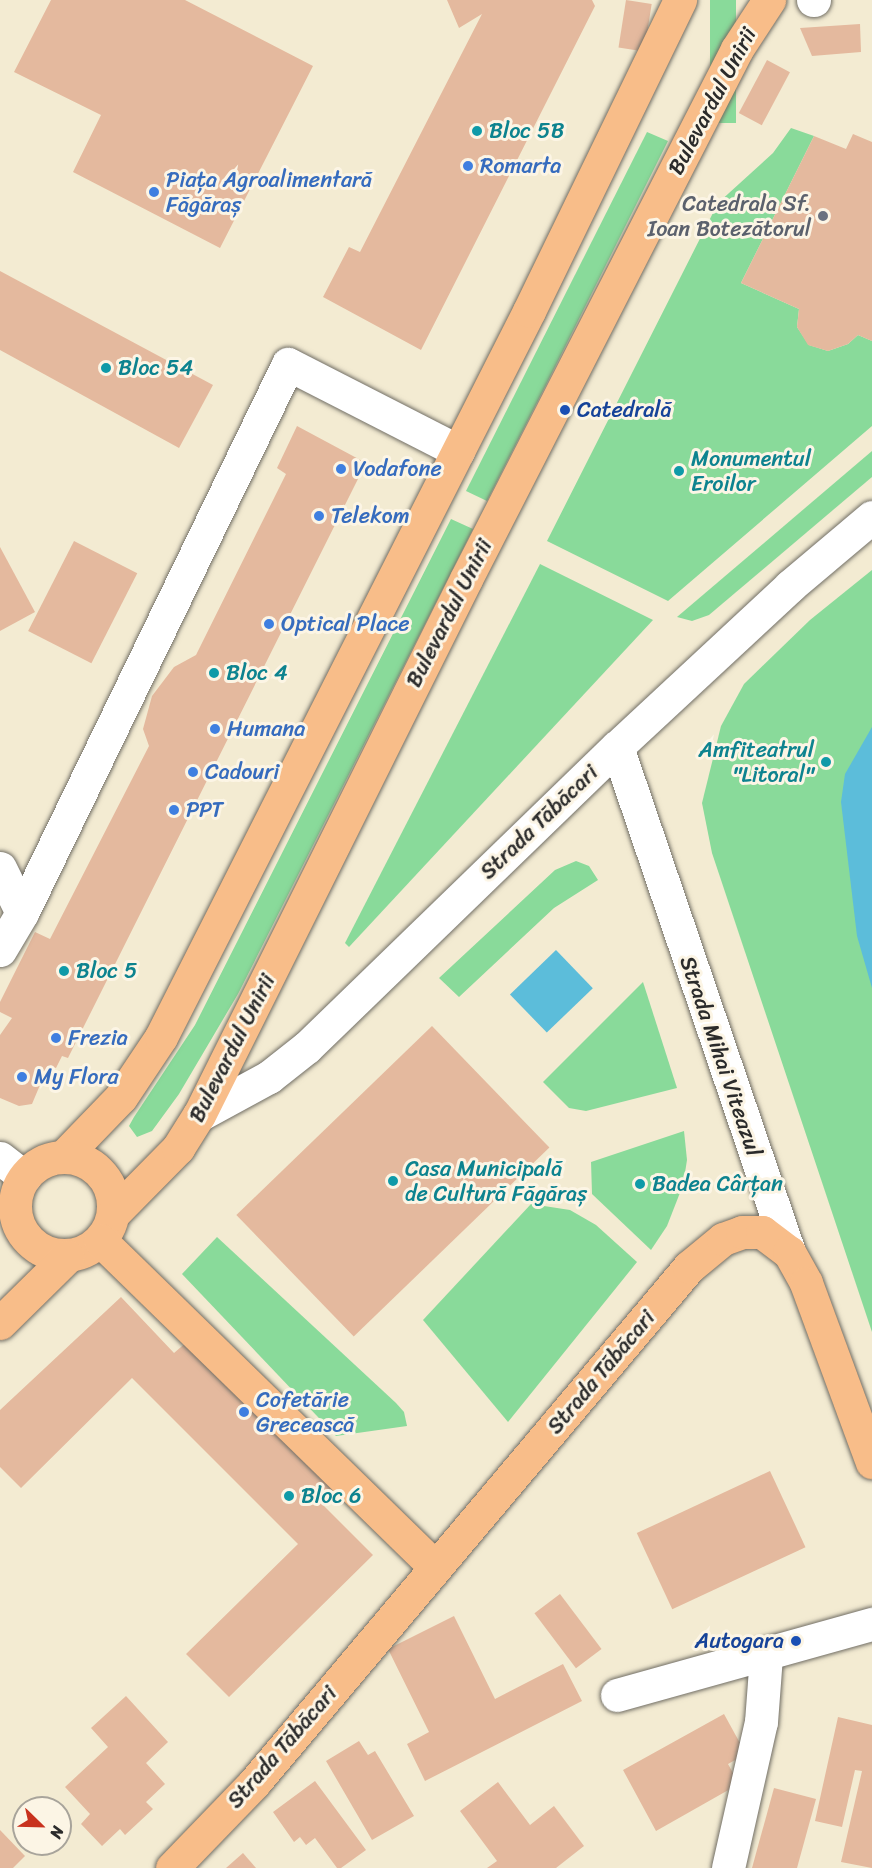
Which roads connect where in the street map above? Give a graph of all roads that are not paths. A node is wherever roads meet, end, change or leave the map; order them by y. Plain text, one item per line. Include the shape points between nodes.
1 (680, 0) edge
2 (769, 0) edge
3 (458, 451) junction
4 (872, 517) edge
5 (617, 747) junction
6 (0, 868) edge
7 (22, 913) junction
8 (0, 950) edge
9 (200, 1115) junction
10 (64, 1156) junction
11 (12, 1168) edge
12 (7, 1220) edge
13 (107, 1227) junction
14 (789, 1251) junction
15 (68, 1256) junction
16 (0, 1323) edge
17 (872, 1462) edge
18 (435, 1568) junction
19 (872, 1624) edge
20 (766, 1655) junction
21 (617, 1695) dead end
22 (172, 1868) edge
23 (728, 1868) edge

1 - 3 main road
2 - 9 main road, Bulevardul Unirii via 737,49 471,570
3 - 7 street via 288,364
3 - 10 main road via 161,1037 122,1097
4 - 5 street, Strada Tăbăcari via 790,586
5 - 9 street, Strada Tăbăcari via 307,1047 269,1077
5 - 14 street, Strada Mihai Viteazul
6 - 7 street
7 - 8 street
9 - 13 main road, Bulevardul Unirii via 178,1148
10 - 11 main road
10 - 13 main road via 80,1159 104,1176 114,1200
11 - 12 main road via 16,1194
12 - 15 main road via 39,1250
13 - 15 main road via 80,1253
13 - 18 main road
14 - 17 main road, Strada Mihai Viteazul via 806,1283
14 - 18 main road, Strada Tăbăcari via 774,1237 754,1230 733,1234 708,1248
15 - 16 main road
18 - 22 main road, Strada Tăbăcari via 254,1783
19 - 20 street
20 - 21 street
20 - 23 street via 759,1733

